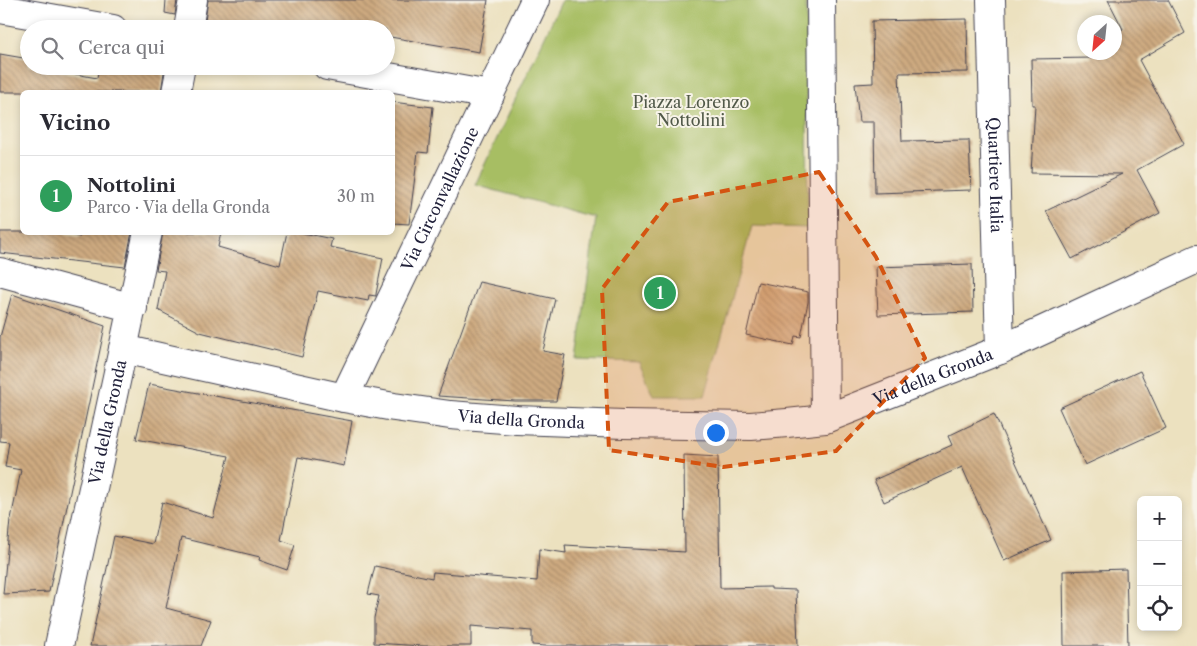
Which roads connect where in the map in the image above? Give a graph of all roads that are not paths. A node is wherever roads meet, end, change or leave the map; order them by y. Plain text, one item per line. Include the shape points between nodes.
1 (193, 0) edge
2 (534, 0) edge
3 (821, 0) edge
4 (991, 0) edge
5 (0, 9) edge
6 (62, 20) edge
7 (190, 20) edge
8 (179, 75) edge
9 (378, 75) edge
10 (176, 90) edge
11 (490, 95) junction
12 (147, 235) edge
13 (1197, 259) edge
14 (0, 272) edge
15 (132, 308) junction
16 (123, 349) junction
17 (1000, 350) junction
18 (344, 398) junction
19 (825, 418) junction
20 (60, 646) edge

1 - 7 street
2 - 11 street, Via Circonvallazione
3 - 19 street
4 - 17 street, Quartiere Italia
5 - 6 street
8 - 10 street
9 - 11 street
11 - 18 street, Via Circonvallazione
12 - 15 street
13 - 17 street, Via della Gronda
14 - 15 street
15 - 16 street
16 - 18 street, Via della Gronda
16 - 20 street, Via della Gronda
17 - 19 street, Via della Gronda
18 - 19 street, Via della Gronda via 450,415 517,420 751,426

